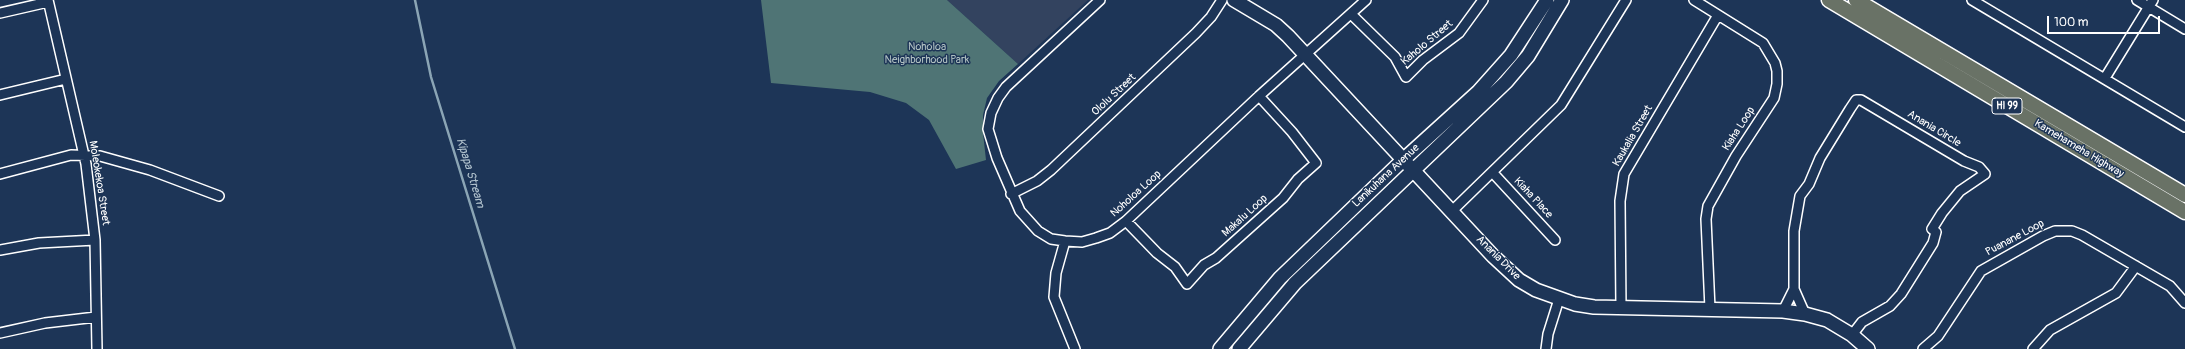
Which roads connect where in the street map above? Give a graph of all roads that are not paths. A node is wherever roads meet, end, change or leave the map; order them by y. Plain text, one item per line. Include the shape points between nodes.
1 (1100, 0) edge
2 (1222, 0) edge
3 (1234, 0) edge
4 (1366, 0) edge
5 (1483, 0) edge
6 (1547, 0) edge
7 (1562, 0) edge
8 (1626, 0) edge
9 (1694, 0) edge
10 (1829, 0) edge
11 (1856, 0) edge
12 (1972, 0) edge
13 (2137, 0) edge
14 (48, 1) edge
15 (2151, 4) edge
16 (0, 13) edge
17 (1351, 14) junction
18 (1718, 15) junction
19 (2185, 29) edge
20 (1305, 54) junction
21 (66, 78) junction
22 (2105, 78) junction
23 (0, 94) edge
24 (1259, 96) junction
25 (2185, 127) edge
26 (84, 155) junction
27 (1403, 160) junction
28 (1414, 172) junction
29 (1493, 173) junction
30 (0, 174) edge
31 (1011, 194) junction
32 (2185, 195) edge
33 (219, 196) dead end
34 (1453, 210) junction
35 (2185, 212) edge
36 (1126, 221) junction
37 (95, 240) junction
38 (1555, 240) dead end
39 (1065, 241) junction
40 (0, 250) edge
41 (2136, 266) junction
42 (1794, 289) junction
43 (1560, 299) junction
44 (2185, 303) edge
45 (1621, 308) junction
46 (1710, 310) junction
47 (1783, 311) junction
48 (1805, 314) junction
49 (96, 317) junction
50 (0, 333) edge
51 (1852, 335) junction
52 (97, 349) edge
53 (1075, 349) edge
54 (1220, 349) edge
55 (1239, 349) edge
56 (1546, 349) edge
57 (1868, 349) edge
58 (1923, 349) edge
59 (2033, 349) edge

1 - 31 street, Noholoa Loop via 1006,87 990,113 988,129
2 - 31 street, Ololu Street via 1196,33 1051,170 1037,181
3 - 20 main road, Anania Drive via 1276,25
4 - 17 street, Noholoa Loop
5 - 17 street, Kaholo Street via 1459,33 1423,60 1406,77 1395,57
6 - 27 main road, Lanikuhana Avenue via 1511,55 1478,92
7 - 28 main road, Lanikuhana Avenue via 1520,68
8 - 29 street via 1561,105
9 - 18 street, Kiaha Loop
10 - 35 main road, Kamehameha Highway / HI 99
11 - 32 main road, Kamehameha Highway / HI 99
12 - 22 street
13 - 15 street
14 - 16 street
14 - 21 street, Moleokekoa Street
15 - 19 street
15 - 22 street
17 - 20 street, Noholoa Loop
18 - 45 street, Kaukalia Street via 1624,174 1620,201
18 - 46 street, Kiaha Loop via 1763,43 1776,62 1777,84 1774,98 1736,156 1708,206 1706,219
20 - 24 street, Noholoa Loop
20 - 27 main road, Anania Drive
21 - 23 street
21 - 26 street, Moleokekoa Street
22 - 25 street
24 - 36 street, Noholoa Loop
24 - 36 street, Makalu Loop via 1316,163 1298,179 1283,198 1216,258 1204,265 1187,284 1175,267 1157,253
26 - 30 street via 71,155
26 - 33 street via 100,156 150,170
26 - 37 street, Moleokekoa Street
27 - 28 main road, Anania Drive
27 - 54 main road, Lanikuhana Avenue via 1280,278
28 - 34 main road, Anania Drive
28 - 55 main road, Lanikuhana Avenue via 1295,284
29 - 34 street
29 - 38 street, Kiaha Place
31 - 39 street, Noholoa Loop via 1027,222 1038,232 1051,239
34 - 43 main road, Anania Drive via 1493,256 1519,280
36 - 39 street, Noholoa Loop via 1110,233 1096,238 1082,242
37 - 40 street via 39,242
37 - 49 street, Moleokekoa Street
39 - 53 street via 1056,273 1054,297
41 - 44 street, Puanane Loop via 2170,286
41 - 58 street, Puanane Loop via 2072,231 2049,233 1981,271 1938,336
41 - 59 street via 2116,293 2050,330
42 - 47 street, Anania Circle
42 - 48 street, Anania Circle
42 - 51 street, Anania Circle via 1794,231 1800,196 1856,100 1868,103 1964,161 1979,167 1985,174 1960,191 1942,213 1932,229 1936,232 1934,243 1901,294 1890,306 1862,322
43 - 45 main road, Anania Drive via 1588,306
43 - 56 street via 1548,334
45 - 46 main road, Anania Drive
46 - 47 main road, Anania Drive
47 - 48 main road, Anania Drive
48 - 51 main road, Anania Drive via 1827,320
49 - 50 street via 45,323
49 - 52 street, Moleokekoa Street
51 - 57 main road, Anania Drive

